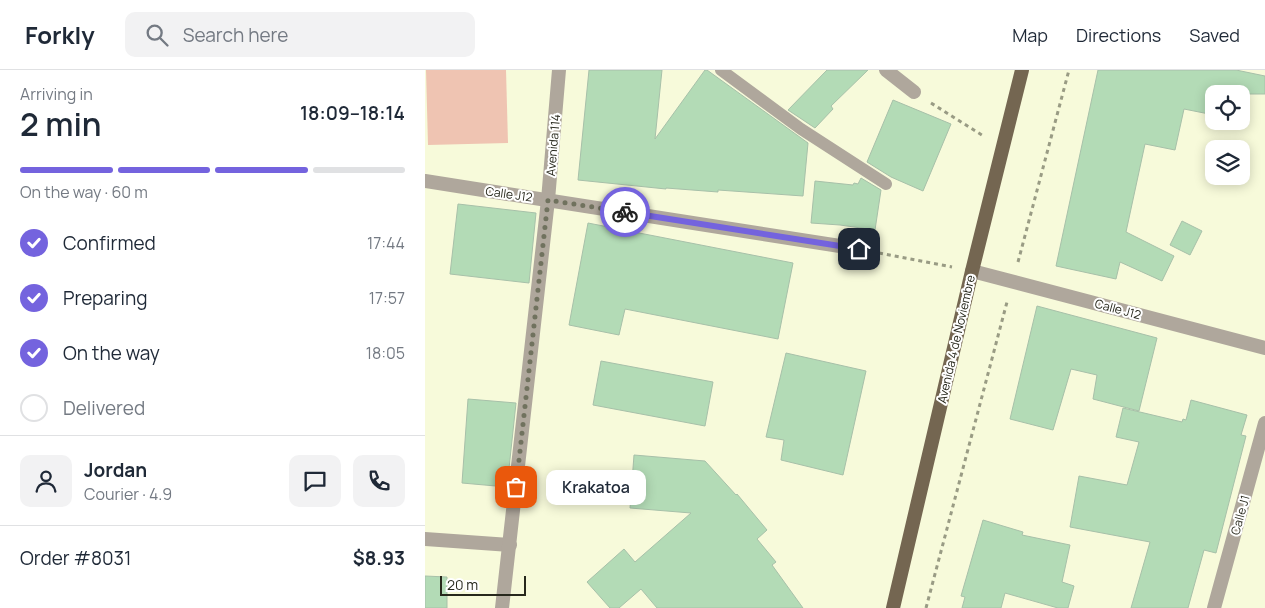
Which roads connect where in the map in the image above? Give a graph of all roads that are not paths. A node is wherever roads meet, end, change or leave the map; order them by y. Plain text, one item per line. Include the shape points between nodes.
1 (559, 70) edge
2 (721, 70) edge
3 (886, 70) edge
4 (1022, 70) edge
5 (914, 92) road end
6 (425, 181) edge
7 (886, 184) dead end
8 (548, 200) junction
9 (859, 249) road end
10 (972, 271) junction
11 (1265, 348) edge
12 (1265, 423) edge
13 (425, 539) edge
14 (510, 545) junction
15 (502, 608) edge
16 (893, 608) edge
17 (1214, 608) edge

1 - 8 street, Avenida 114
2 - 7 lane via 801,129
3 - 5 street
4 - 10 main road, Avenida 4 de Noviembre
6 - 8 street, Calle J12
8 - 9 street, Calle J12
8 - 14 street, Avenida 114
10 - 11 street, Calle J12
10 - 16 main road, Avenida 4 de Noviembre
12 - 17 street, Calle J1
13 - 14 street
14 - 15 street, Avenida 114

